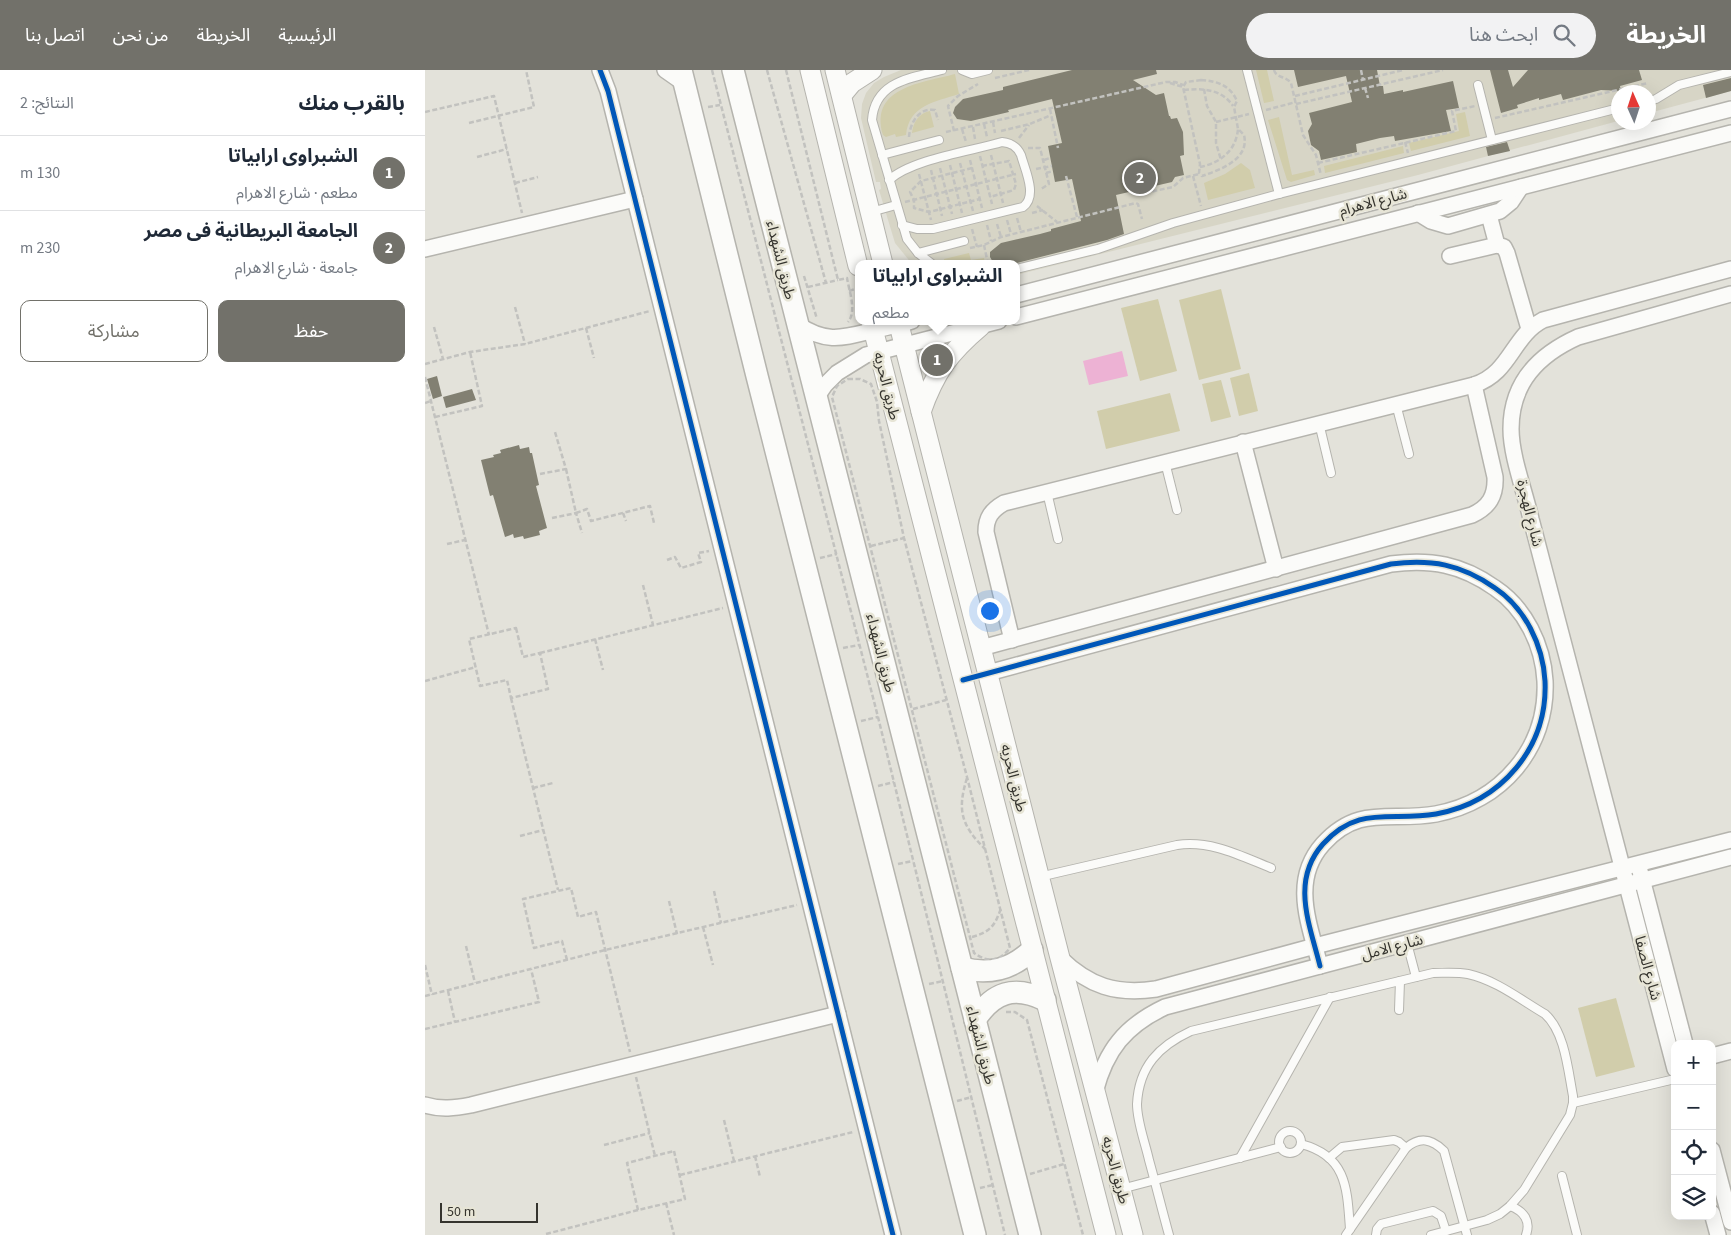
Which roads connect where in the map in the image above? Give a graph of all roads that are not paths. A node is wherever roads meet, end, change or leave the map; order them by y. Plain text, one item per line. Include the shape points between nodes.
1 (600, 70) edge
2 (665, 70) edge
3 (733, 70) edge
4 (810, 70) edge
5 (835, 70) edge
6 (872, 70) edge
7 (942, 70) edge
8 (962, 70) edge
9 (988, 70) edge
10 (1247, 70) edge
11 (1731, 72) edge
12 (683, 77) edge
13 (1478, 85) dead end
14 (842, 95) junction
15 (1656, 99) edge
16 (1731, 109) edge
17 (1611, 110) edge
18 (1731, 133) edge
19 (939, 140) dead end
20 (1492, 140) junction
21 (881, 155) junction
22 (889, 180) junction
23 (1521, 187) junction
24 (1279, 194) junction
25 (635, 200) junction
26 (896, 205) junction
27 (871, 212) junction
28 (1418, 213) junction
29 (1489, 215) junction
30 (846, 219) junction
31 (902, 224) junction
32 (1497, 245) junction
33 (965, 246) road end
34 (425, 249) edge
35 (918, 252) junction
36 (881, 256) edge
37 (1450, 256) dead end
38 (856, 260) edge
39 (927, 260) edge
40 (1020, 268) edge
41 (1731, 269) edge
42 (1020, 294) edge
43 (1731, 294) edge
44 (1020, 301) edge
45 (1022, 315) edge
46 (797, 324) junction
47 (903, 325) edge
48 (986, 325) edge
49 (988, 325) edge
50 (872, 326) edge
51 (1529, 329) junction
52 (904, 346) junction
53 (879, 352) junction
54 (1475, 385) junction
55 (816, 398) junction
56 (1396, 404) junction
57 (921, 412) junction
58 (1319, 423) junction
59 (1243, 442) junction
60 (1409, 454) dead end
61 (1165, 462) junction
62 (1331, 473) dead end
63 (1047, 492) junction
64 (1177, 510) dead end
65 (1058, 539) dead end
66 (1276, 569) junction
67 (1013, 640) junction
68 (981, 648) junction
69 (988, 674) junction
70 (963, 680) junction
71 (1731, 840) edge
72 (1034, 854) junction
73 (1731, 858) edge
74 (1009, 861) junction
75 (1638, 864) junction
76 (1271, 868) dead end
77 (1622, 868) junction
78 (1039, 877) junction
79 (1642, 881) junction
80 (1627, 885) junction
81 (1407, 943) junction
82 (1315, 946) junction
83 (1032, 950) junction
84 (1060, 958) junction
85 (1320, 966) junction
86 (962, 968) junction
87 (1416, 977) junction
88 (1400, 981) junction
89 (1141, 992) junction
90 (1329, 997) junction
91 (1045, 1000) junction
92 (1399, 1010) dead end
93 (838, 1014) junction
94 (1148, 1015) junction
95 (975, 1020) junction
96 (1684, 1040) edge
97 (1731, 1051) edge
98 (1671, 1054) edge
99 (1716, 1055) edge
100 (1671, 1080) edge
101 (1095, 1092) junction
102 (1573, 1103) junction
103 (425, 1105) edge
104 (1301, 1144) junction
105 (1281, 1147) junction
106 (1406, 1148) junction
107 (1240, 1158) junction
108 (1329, 1158) junction
109 (1716, 1165) edge
110 (1562, 1176) dead end
111 (1154, 1180) junction
112 (1121, 1188) junction
113 (1095, 1195) junction
114 (1510, 1206) junction
115 (1714, 1220) edge
116 (1731, 1222) edge
117 (1465, 1226) junction
118 (1446, 1231) junction
119 (1348, 1232) edge
120 (893, 1235) edge
121 (975, 1235) edge
122 (1030, 1235) edge
123 (1106, 1235) edge
124 (1133, 1235) edge
125 (1169, 1235) edge
126 (1376, 1235) edge
127 (1431, 1235) edge
128 (1467, 1235) edge
129 (1526, 1235) edge
130 (1577, 1235) edge
131 (1718, 1235) edge

1 - 25 street
2 - 12 street
3 - 46 main road, طريق الشهداء via 730,103
4 - 30 street
5 - 14 street
6 - 14 street
7 - 21 lane via 895,84 879,98 872,120
8 - 9 lane via 972,74
10 - 24 lane
11 - 15 lane via 1679,85
12 - 121 main road
13 - 20 lane
14 - 27 street
16 - 42 street, شارع الاهرام
17 - 20 lane
18 - 23 street, شارع الاهرام
19 - 21 lane
20 - 24 lane
21 - 22 lane
22 - 26 lane
22 - 31 lane via 909,168 1002,142 1013,144 1019,150 1030,192 1029,201 1023,207 925,230
23 - 28 street, شارع الاهرام
23 - 29 street via 1505,208
24 - 40 lane
25 - 34 street
25 - 93 street
26 - 27 lane
26 - 31 lane
27 - 30 street
27 - 36 street
28 - 29 street via 1448,226
28 - 45 street, شارع الاهرام
29 - 32 street
30 - 38 street
31 - 35 lane via 907,239
32 - 37 street
32 - 51 street via 1507,253
33 - 35 lane
35 - 39 lane
41 - 51 street via 1552,317
43 - 77 street, شارع الهجرة via 1559,345 1529,372 1513,410 1514,450
44 - 45 street
46 - 50 street via 826,338 843,338
46 - 55 main road, طريق الشهداء
47 - 52 street, طريق الحريه
48 - 52 street
49 - 57 street via 961,343 943,364
50 - 53 street, طريق الحريه
51 - 54 street via 1497,372
52 - 53 street
52 - 57 street, طريق الحريه
53 - 55 street via 866,355 837,373
53 - 70 street, طريق الحريه
54 - 56 street
54 - 66 street via 1495,477 1493,496 1488,505 1472,516
55 - 86 main road, طريق الشهداء
56 - 58 street
56 - 60 lane
57 - 68 street, طريق الحريه
58 - 59 street
58 - 62 lane
59 - 61 street
59 - 66 street
61 - 63 street
61 - 64 lane
63 - 65 lane
63 - 67 street via 996,507 986,523
66 - 67 street
67 - 68 street
68 - 69 street, طريق الحريه
69 - 70 street
69 - 72 street, طريق الحريه
69 - 82 street via 1391,564 1438,563 1481,578 1501,592 1530,627 1544,671 1542,717 1524,760 1491,792 1455,810 1415,816 1375,816 1355,821 1327,840 1311,862 1305,882 1304,902
70 - 74 street, طريق الحريه
71 - 75 street, شارع الامل
72 - 74 street
72 - 78 street, طريق الحريه
73 - 79 street, شارع الامل
74 - 83 street, طريق الحريه
75 - 77 street, شارع الامل
75 - 79 street, شارع الصفا
76 - 78 lane via 1218,847 1193,844
77 - 80 street, شارع الصفا
77 - 82 street, شارع الامل
78 - 84 street, طريق الحريه
79 - 80 street, شارع الامل
79 - 96 street, شارع الصفا
80 - 81 street, شارع الامل
80 - 98 street, شارع الصفا
81 - 85 street, شارع الامل
81 - 87 lane
82 - 85 street
82 - 89 street, شارع الامل
83 - 86 main road via 1012,966 1000,970 987,972
83 - 91 street, طريق الحريه
84 - 89 street, شارع الامل via 1088,981 1105,988
84 - 101 street, طريق الحريه
85 - 94 street, شارع الامل via 1165,1007
86 - 95 main road, طريق الشهداء
87 - 88 lane
87 - 102 lane via 1450,972 1468,974 1485,979 1545,1014 1559,1032
88 - 90 lane
88 - 92 lane
89 - 94 street via 1141,1004
90 - 107 lane
90 - 111 lane via 1191,1030 1158,1051 1140,1085 1137,1105
91 - 95 main road via 1032,994 1005,993 983,1008
91 - 113 street, طريق الحريه
93 - 103 street via 471,1105 453,1108
93 - 120 street
94 - 101 street, شارع الامل via 1119,1040 1108,1056
95 - 122 main road, طريق الشهداء
97 - 99 street
100 - 102 lane
101 - 112 street, طريق الحريه
102 - 114 lane via 1570,1115 1524,1190
104 - 105 lane via 1290,1153
104 - 105 lane via 1299,1135 1291,1131 1280,1138
104 - 108 lane
105 - 107 lane
106 - 108 lane via 1394,1140 1342,1147
106 - 117 lane via 1413,1142 1429,1140 1444,1151
106 - 119 lane
107 - 111 lane
108 - 119 lane via 1344,1179
109 - 116 street
110 - 130 lane
111 - 112 lane
111 - 125 lane
112 - 113 street
112 - 124 street, طريق الحريه
113 - 123 street, طريق الحريه
114 - 117 lane via 1487,1220
114 - 129 lane via 1524,1214
115 - 131 street
117 - 118 lane
117 - 128 lane
118 - 126 lane via 1441,1216 1433,1211 1381,1224
118 - 127 lane

